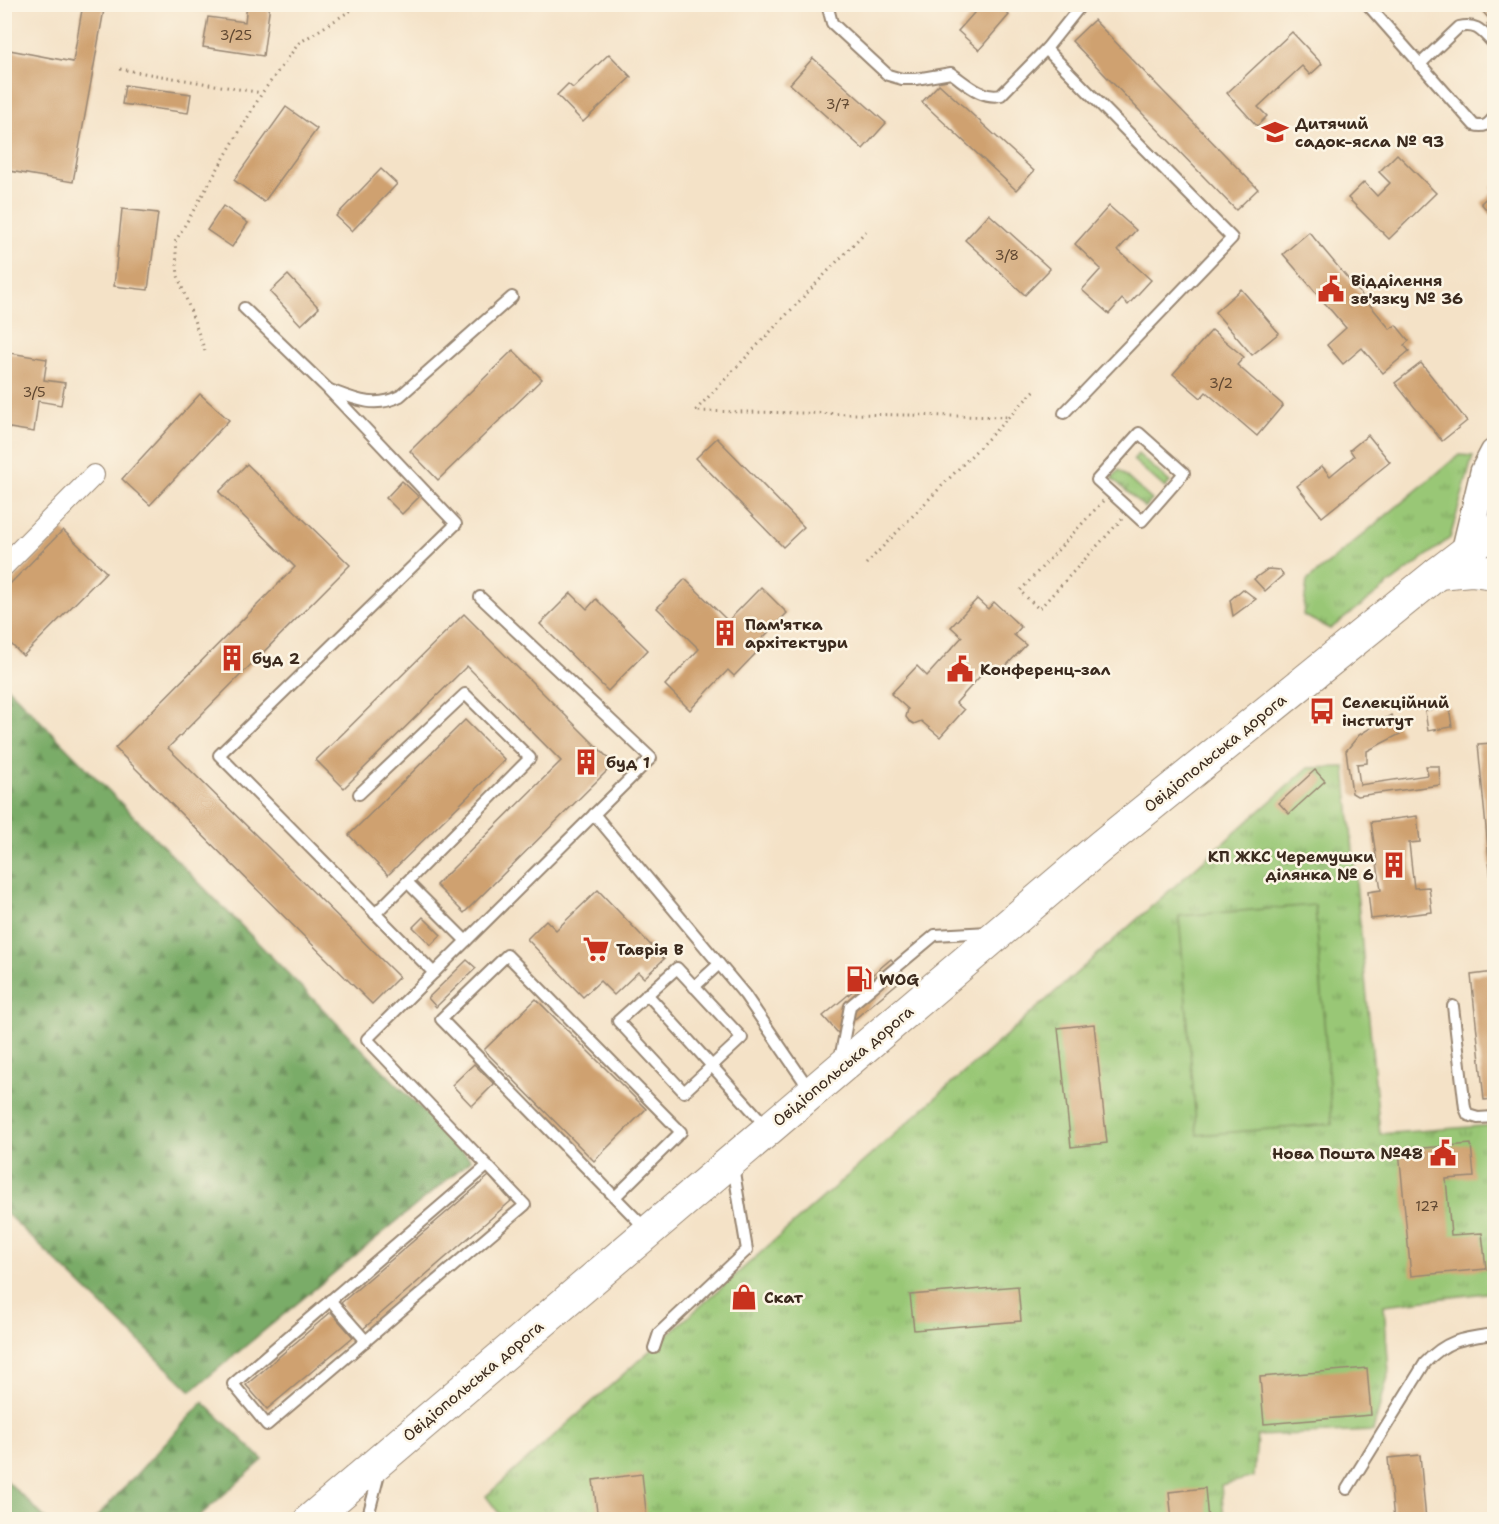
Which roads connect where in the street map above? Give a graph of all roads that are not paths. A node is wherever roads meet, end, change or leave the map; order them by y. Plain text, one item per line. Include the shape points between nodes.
1 (828, 4) edge
2 (1082, 4) edge
3 (1367, 4) edge
4 (1494, 44) edge
5 (1046, 49) junction
6 (1419, 65) junction
7 (1494, 117) edge
8 (512, 297) dead end
9 (244, 308) dead end
10 (327, 388) junction
11 (1064, 413) dead end
12 (1494, 453) edge
13 (94, 475) dead end
14 (1111, 493) joint
15 (1494, 530) edge
16 (1465, 552) junction
17 (4, 567) edge
18 (1438, 573) junction
19 (1494, 573) edge
20 (480, 597) dead end
21 (359, 794) dead end
22 (594, 814) junction
23 (407, 882) junction
24 (375, 914) junction
25 (466, 941) junction
26 (719, 964) junction
27 (434, 973) junction
28 (694, 987) junction
29 (647, 994) junction
30 (1453, 1006) dead end
31 (712, 1066) junction
32 (811, 1093) junction
33 (1494, 1118) edge
34 (768, 1129) junction
35 (732, 1160) junction
36 (487, 1166) junction
37 (615, 1197) junction
38 (648, 1231) junction
39 (330, 1300) junction
40 (1494, 1334) edge
41 (366, 1341) junction
42 (654, 1348) dead end
43 (384, 1457) junction
44 (1347, 1489) dead end
45 (310, 1520) edge
46 (367, 1520) edge

1 - 5 lane via 832,23 888,75 902,79 951,73 983,95 1001,95
2 - 5 lane
3 - 6 lane
4 - 6 lane via 1476,27 1459,27
5 - 11 lane via 1232,238
6 - 7 lane via 1474,125 1487,125
8 - 10 lane via 389,402 360,402
9 - 10 lane
10 - 24 lane via 456,524 219,755
12 - 16 street via 1484,472
13 - 17 street
14 - 14 lane via 1097,480 1139,433 1184,473 1142,521
15 - 16 main road, Овідіопольська дорога
16 - 18 main road, Овідіопольська дорога
18 - 19 main road
18 - 32 main road, Овідіопольська дорога via 1101,846
20 - 22 lane via 651,758
21 - 23 lane via 465,694 530,758
22 - 25 lane
22 - 26 lane
23 - 24 lane
23 - 25 lane
24 - 27 lane
25 - 27 lane
26 - 28 lane
26 - 32 lane via 745,995
27 - 36 lane via 367,1040
28 - 29 lane via 676,968
28 - 31 lane via 742,1038
29 - 31 lane
29 - 31 lane via 618,1022 684,1092
30 - 33 lane via 1465,1108 1468,1115
31 - 34 lane
32 - 34 main road, Овідіопольська дорога
34 - 35 main road, Овідіопольська дорога
35 - 38 main road, Овідіопольська дорога
35 - 42 lane via 747,1250 659,1334
36 - 39 lane
36 - 41 lane via 525,1205
37 - 37 lane via 441,1019 507,955 681,1132
37 - 38 lane
38 - 43 main road, Овідіопольська дорога
39 - 41 lane
39 - 41 lane via 233,1384 267,1425
40 - 44 lane via 1455,1340 1437,1350 1425,1363
43 - 45 main road, Овідіопольська дорога
43 - 46 lane

